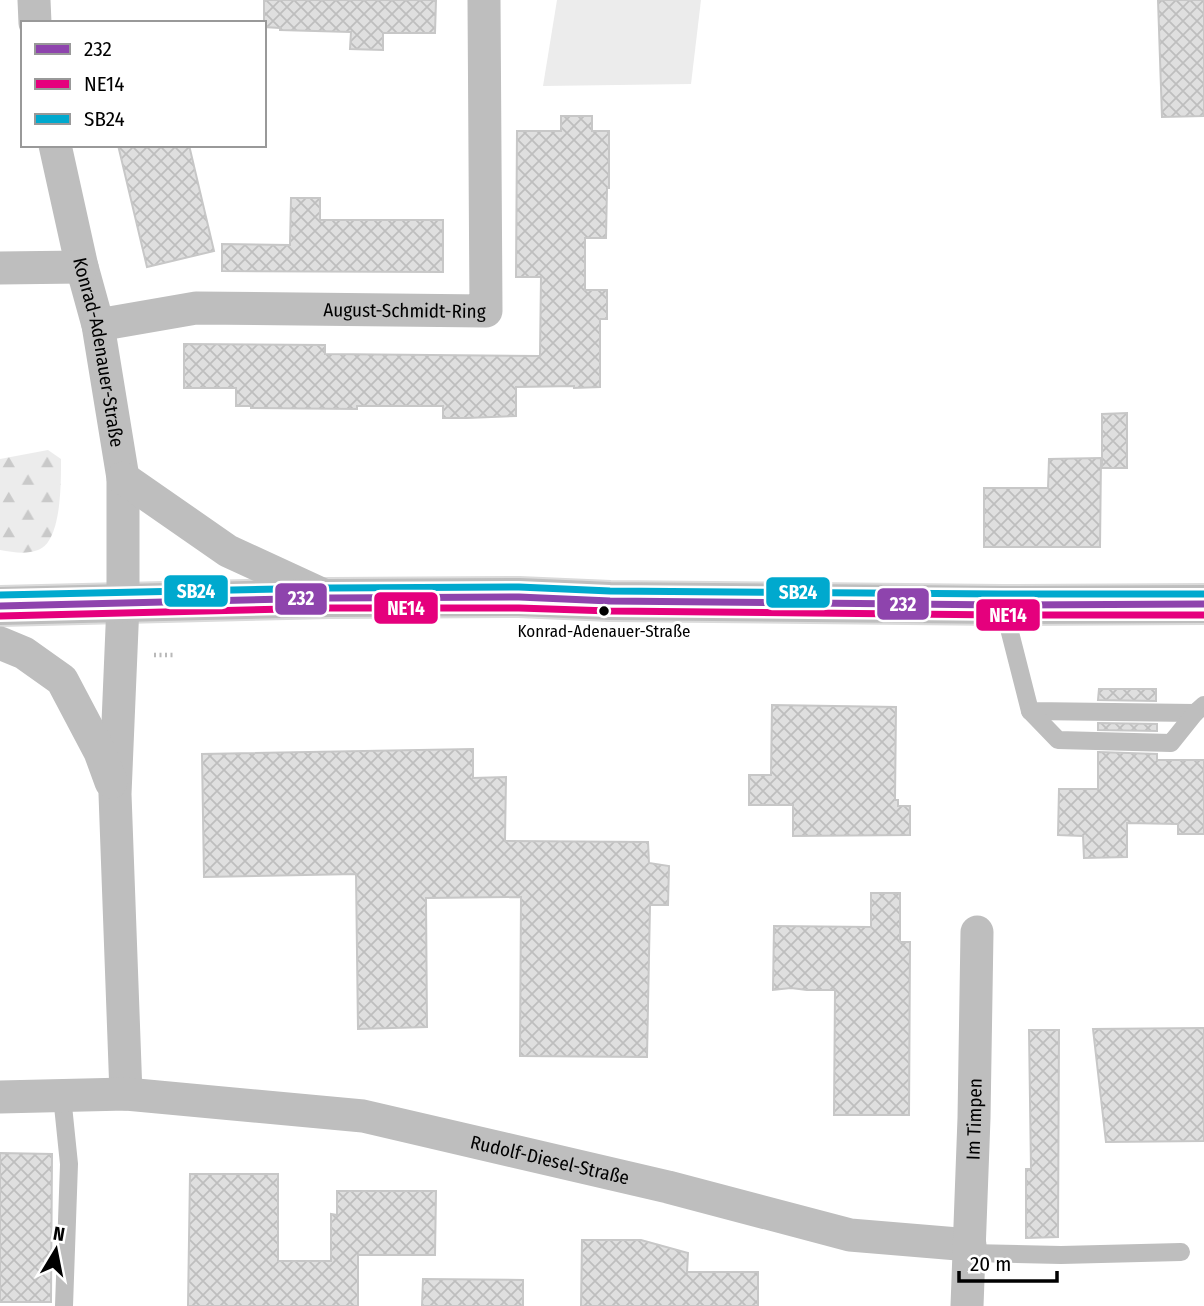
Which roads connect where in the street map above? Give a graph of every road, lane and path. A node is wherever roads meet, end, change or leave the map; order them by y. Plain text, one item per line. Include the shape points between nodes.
1 (34, 0) edge
2 (484, 0) edge
3 (36, 21) edge
4 (55, 147) edge
5 (82, 267) junction
6 (0, 268) edge
7 (97, 326) junction
8 (123, 478) junction
9 (330, 598) junction
10 (123, 604) junction
11 (1204, 604) edge
12 (1003, 605) junction
13 (0, 606) edge
14 (0, 643) edge
15 (1199, 709) edge
16 (1030, 711) junction
17 (115, 794) junction
18 (977, 932) dead end
19 (126, 1094) junction
20 (62, 1096) junction
21 (0, 1097) edge
22 (969, 1249) junction
23 (1181, 1252) dead end
24 (64, 1306) edge
25 (967, 1306) edge

1 - 3 street
2 - 7 street, August-Schmidt-Ring via 486,311 196,309
4 - 5 street, Konrad-Adenauer-Straße
5 - 6 street
5 - 7 street, Konrad-Adenauer-Straße
7 - 8 street, Konrad-Adenauer-Straße
8 - 9 street via 228,551
8 - 10 street, Konrad-Adenauer-Straße
9 - 10 main road
9 - 12 main road
10 - 13 main road
10 - 17 street
11 - 12 main road
12 - 16 lane
14 - 17 street via 62,680 100,752
15 - 16 lane
15 - 16 lane via 1171,743 1058,740
17 - 19 street
18 - 22 street, Im Timpen
19 - 20 street, Rudolf-Diesel-Straße
19 - 22 street, Rudolf-Diesel-Straße via 363,1116 850,1235
20 - 21 street, Rudolf-Diesel-Straße
20 - 24 lane via 69,1164
22 - 23 lane via 1061,1255
22 - 25 street, Im Timpen

